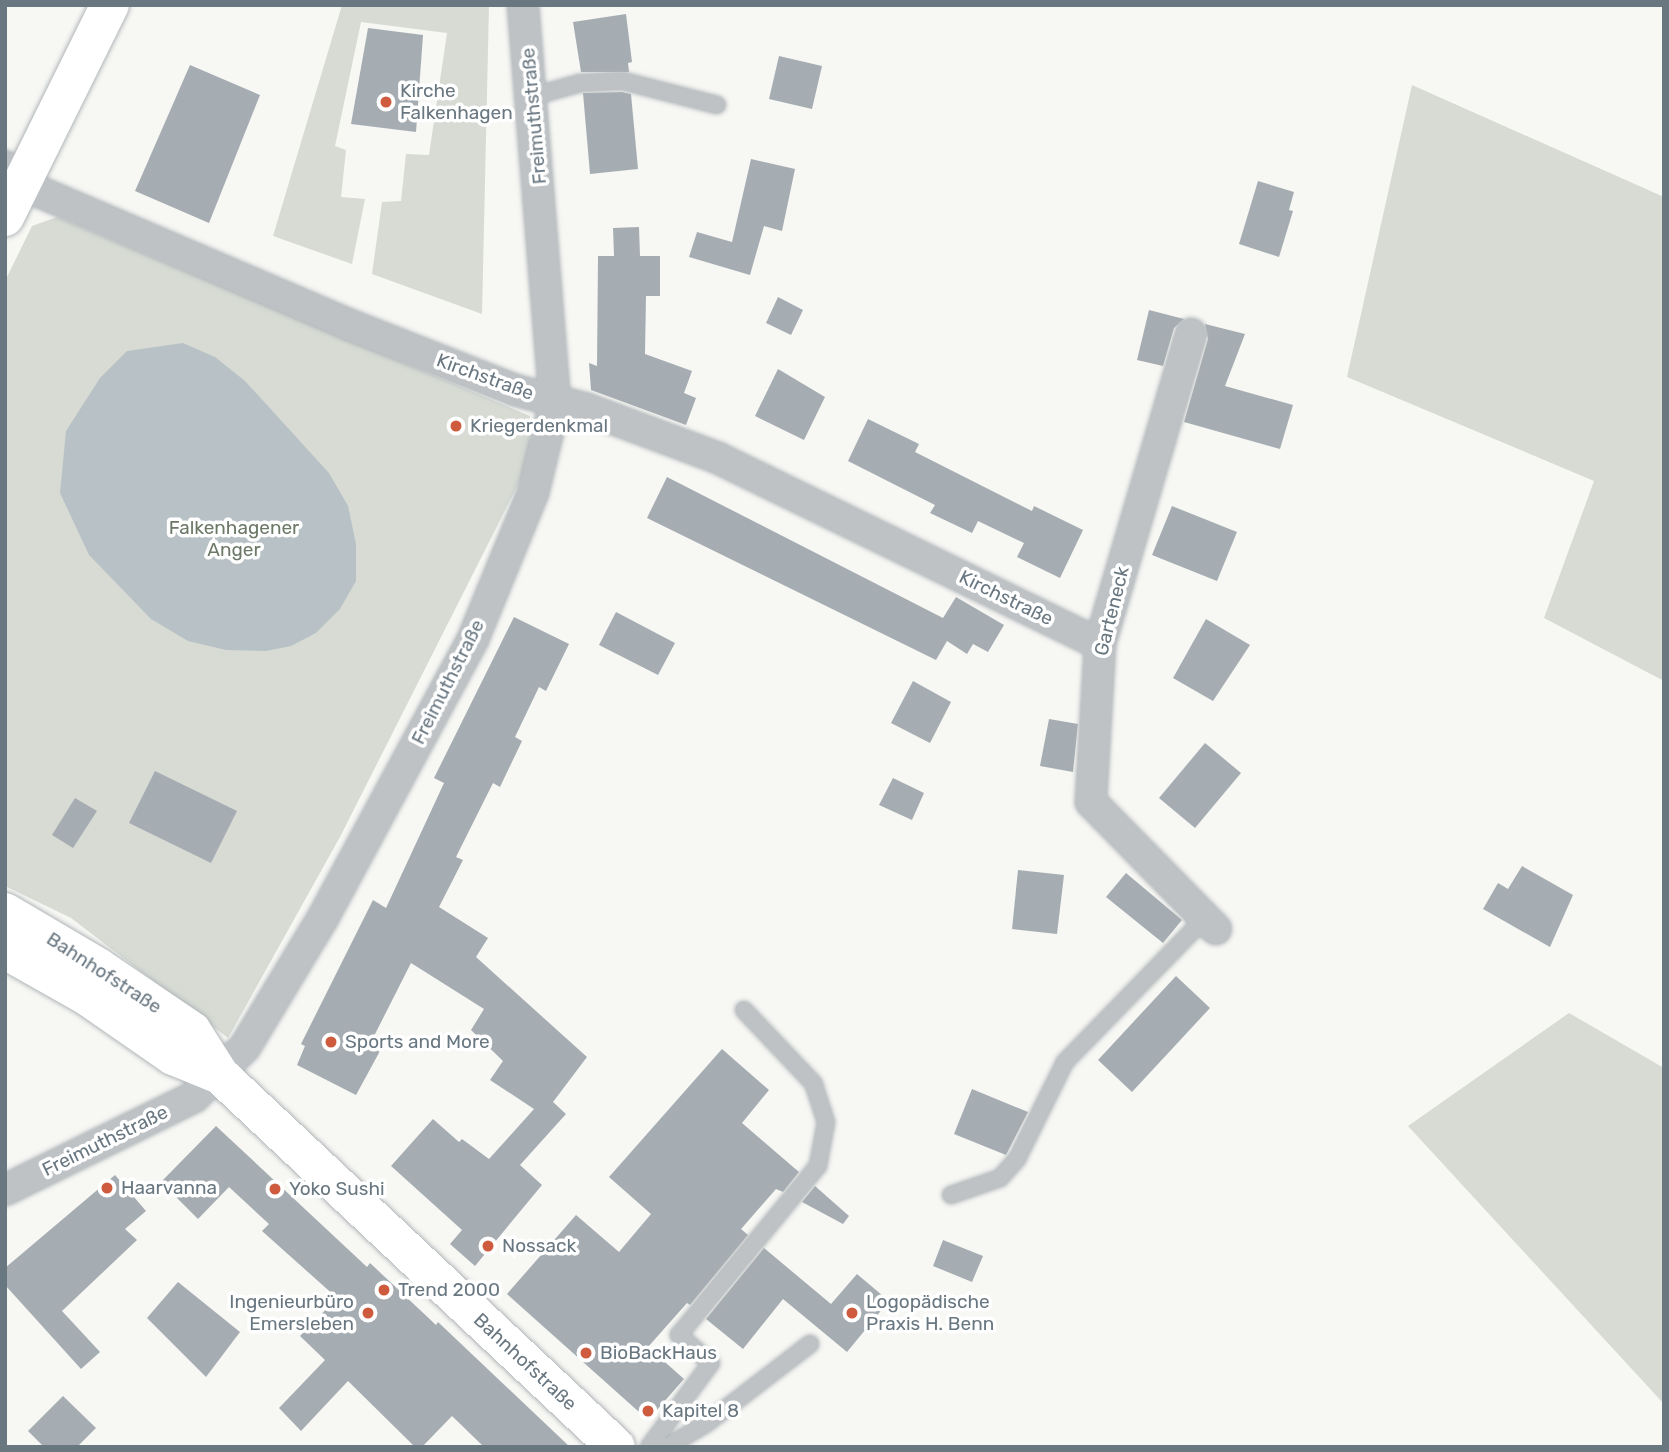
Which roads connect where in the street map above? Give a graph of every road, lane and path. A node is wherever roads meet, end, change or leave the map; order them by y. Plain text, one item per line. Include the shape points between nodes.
1 (110, 5) edge
2 (523, 5) edge
3 (534, 96) junction
4 (716, 106) dead end
5 (15, 182) edge
6 (1191, 334) dead end
7 (555, 403) junction
8 (1100, 644) junction
9 (5, 912) edge
10 (1211, 923) joint
11 (5, 950) edge
12 (744, 1010) dead end
13 (220, 1075) junction
14 (5, 1190) edge
15 (951, 1195) dead end
16 (810, 1344) dead end
17 (616, 1447) edge
18 (649, 1447) edge
19 (667, 1447) edge

1 - 5 street
2 - 3 street, Freimuthstraße
3 - 4 lane via 580,83 623,80
3 - 7 street, Freimuthstraße
5 - 7 street, Kirchstraße via 350,325
6 - 8 street, Garteneck
7 - 8 street, Kirchstraße via 587,409 718,458
7 - 13 street, Freimuthstraße via 533,494 473,639 324,916 245,1047
8 - 10 street, Garteneck via 1091,802
9 - 13 street, Bahnhofstraße via 98,967 192,1031
10 - 15 lane via 1065,1062 1017,1159 1000,1178
11 - 13 street, Bahnhofstraße via 85,995 173,1056
12 - 18 lane via 814,1084 826,1122 818,1166 679,1335 710,1363
13 - 14 street, Freimuthstraße via 194,1097
13 - 17 street, Bahnhofstraße
16 - 19 lane via 707,1423

